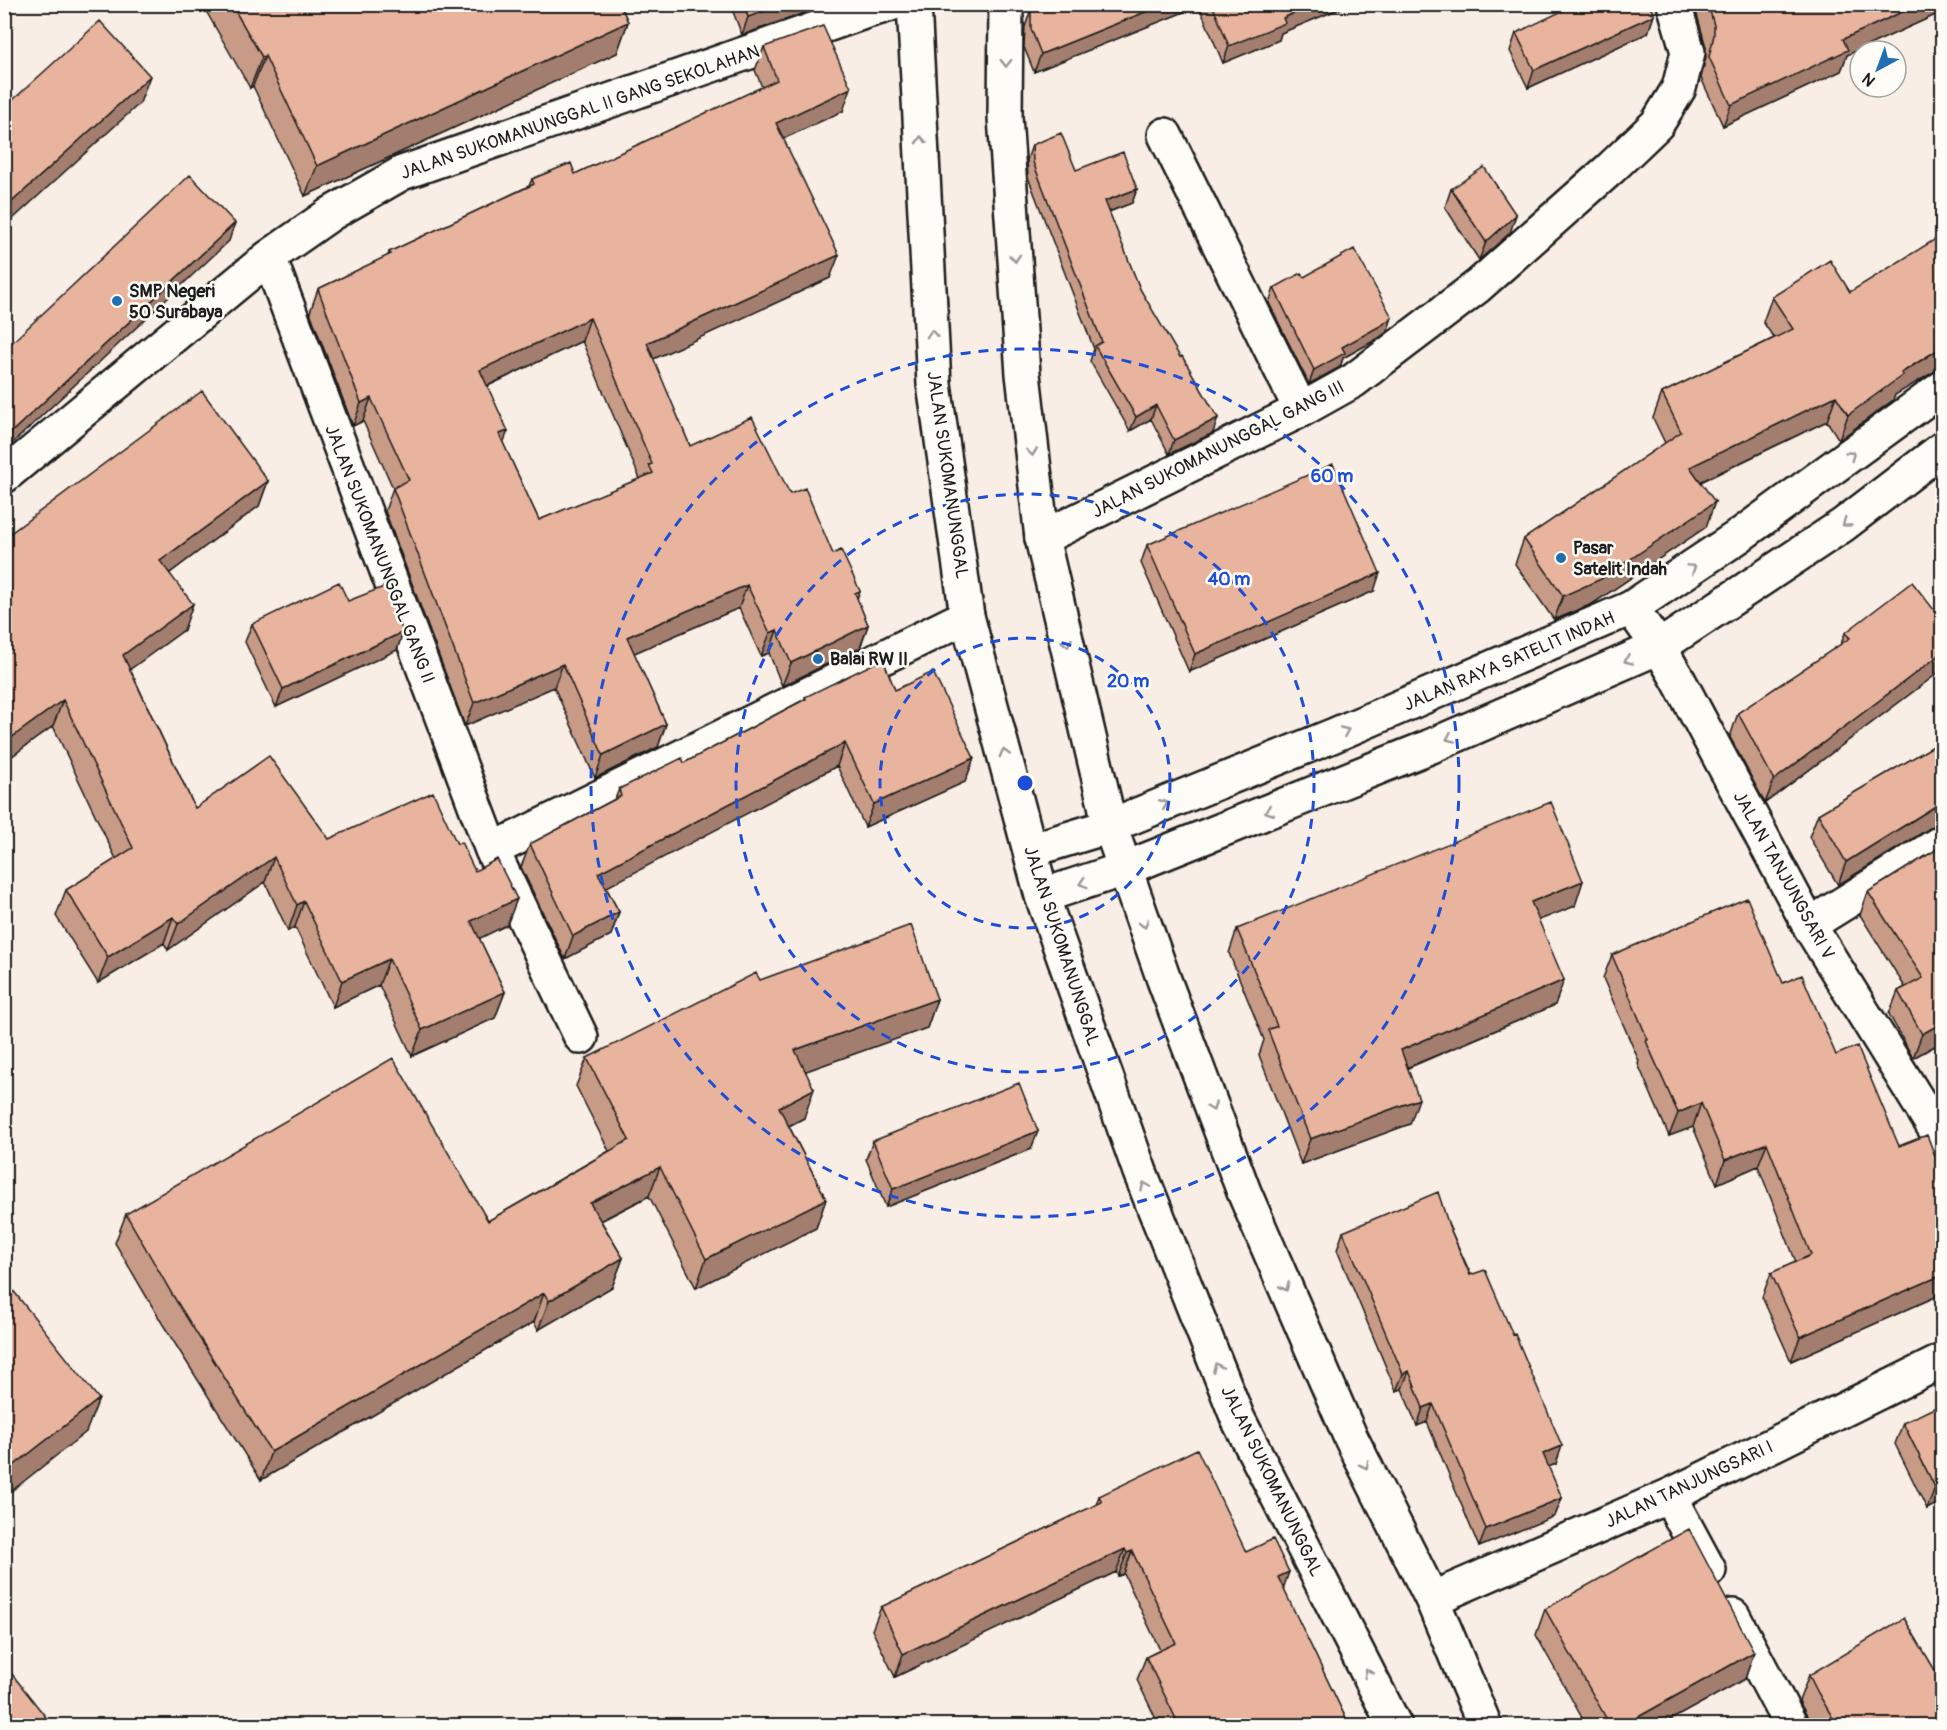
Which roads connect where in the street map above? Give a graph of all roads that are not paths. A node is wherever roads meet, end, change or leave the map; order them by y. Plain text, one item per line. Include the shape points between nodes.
1 (891, 4) edge
2 (914, 4) edge
3 (1006, 4) edge
4 (1674, 4) edge
5 (1165, 135) dead end
6 (269, 257) junction
7 (1942, 388) edge
8 (1301, 410) junction
9 (1942, 449) edge
10 (4, 476) edge
11 (1042, 538) junction
12 (1631, 608) junction
13 (967, 616) junction
14 (1659, 646) junction
15 (1110, 826) junction
16 (1942, 842) edge
17 (492, 850) junction
18 (1031, 850) junction
19 (1124, 869) junction
20 (1042, 896) junction
21 (1809, 925) junction
22 (581, 1037) dead end
23 (1942, 1140) edge
24 (1942, 1361) edge
25 (1669, 1496) junction
26 (1432, 1599) junction
27 (1395, 1725) edge
28 (1485, 1725) edge
29 (1791, 1725) edge

1 - 6 street, JALAN SUKOMANUNGGAL II GANG SEKOLAHAN via 402,173 332,213
13 -> 2 street, JALAN SUKOMANUNGGAL via 934,384
3 -> 11 street via 1005,117 1023,374
4 - 8 street, JALAN SUKOMANUNGGAL GANG III via 1688,52 1679,88 1657,123 1478,286 1353,381
5 - 8 street
6 - 10 street, JALAN SUKOMANUNGGAL II GANG SEKOLAHAN
6 - 17 street, JALAN SUKOMANUNGGAL GANG II
12 -> 7 street, JALAN RAYA SATELIT INDAH via 1739,536
8 - 11 street, JALAN SUKOMANUNGGAL GANG III
9 -> 14 street via 1843,525
11 -> 15 street
12 - 14 street, JALAN TANJUNGSARI V
15 -> 12 street, JALAN RAYA SATELIT INDAH
13 - 17 street
18 -> 13 street, JALAN SUKOMANUNGGAL
14 -> 19 street via 1429,747
14 - 21 street, JALAN TANJUNGSARI V
15 - 18 street, JALAN RAYA SATELIT INDAH
15 - 19 street
16 - 21 street
17 - 22 street, JALAN SUKOMANUNGGAL GANG II
18 - 20 street, JALAN SUKOMANUNGGAL
19 -> 20 street
19 -> 26 street via 1244,1192 1350,1436
27 -> 20 street, JALAN SUKOMANUNGGAL via 1238,1419 1140,1172
21 - 23 street, JALAN TANJUNGSARI V
24 - 25 street, JALAN TANJUNGSARI I
25 - 26 street, JALAN TANJUNGSARI I
25 - 29 street
26 - 28 street

